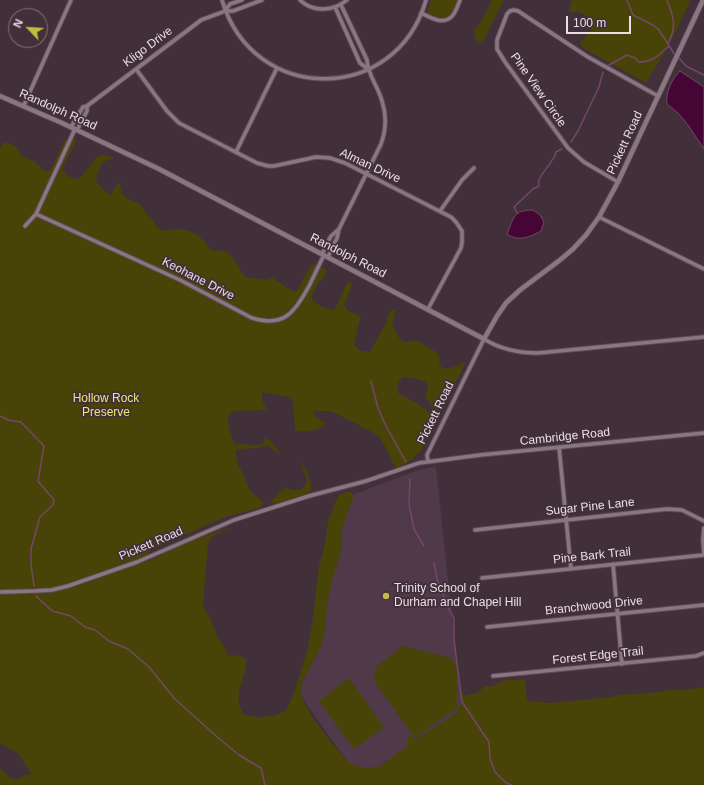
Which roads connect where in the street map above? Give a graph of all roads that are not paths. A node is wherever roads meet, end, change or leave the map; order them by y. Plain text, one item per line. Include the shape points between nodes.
1 (71, 0) edge
2 (222, 0) edge
3 (242, 0) edge
4 (262, 0) edge
5 (300, 0) edge
6 (347, 0) edge
7 (426, 0) edge
8 (460, 0) edge
9 (703, 0) edge
10 (341, 5) junction
11 (335, 7) junction
12 (225, 11) junction
13 (421, 13) junction
14 (277, 68) junction
15 (136, 69) junction
16 (368, 69) junction
17 (0, 96) edge
18 (658, 96) junction
19 (24, 105) junction
20 (87, 106) junction
21 (74, 128) junction
22 (236, 152) junction
23 (474, 168) dead end
24 (366, 174) junction
25 (618, 182) junction
26 (440, 211) junction
27 (36, 214) junction
28 (599, 217) junction
29 (25, 226) dead end
30 (339, 229) junction
31 (325, 255) junction
32 (704, 269) edge
33 (428, 310) junction
34 (704, 337) edge
35 (484, 339) junction
36 (704, 432) edge
37 (559, 447) junction
38 (428, 462) junction
39 (566, 519) junction
40 (704, 521) edge
41 (704, 528) edge
42 (475, 530) dead end
43 (704, 554) edge
44 (612, 564) junction
45 (571, 569) junction
46 (482, 578) dead end
47 (0, 592) edge
48 (704, 605) edge
49 (617, 614) junction
50 (487, 627) dead end
51 (704, 653) edge
52 (622, 664) junction
53 (493, 676) dead end

1 - 19 street
2 - 12 street
3 - 12 street, Kligo Drive via 230,4
4 - 12 street, Kligo Drive via 233,11
5 - 11 street via 313,8
6 - 10 street
7 - 13 street
8 - 13 street via 453,15 446,20 441,21
9 - 18 street, Pickett Road
10 - 11 street
10 - 16 street, Keohane Drive via 367,60
11 - 16 street, Keohane Drive via 360,63
12 - 14 street via 230,22 252,51
12 - 15 street, Kligo Drive via 201,20
13 - 16 street via 413,30 396,51
14 - 16 street via 302,77 319,79 348,76
14 - 22 street
15 - 20 street, Kligo Drive
15 - 22 street, Alman Drive via 179,123
16 - 24 street, Keohane Drive via 382,101 386,118 381,144
17 - 19 street, Randolph Road
18 - 25 street, Pickett Road
18 - 25 street, Pine View Circle via 588,57 518,11 510,11 507,14 496,44 505,62 568,148 584,162
19 - 21 street, Randolph Road
20 - 21 street via 87,111
20 - 21 street, Kligo Drive via 81,109
21 - 27 street
21 - 31 street, Randolph Road
22 - 24 street, Alman Drive via 268,166 311,157 330,158
23 - 26 street
24 - 26 street, Alman Drive
24 - 30 street, Keohane Drive
25 - 28 street, Pickett Road
26 - 33 street, Alman Drive via 460,226 462,242 458,255
27 - 29 street
27 - 31 street, Keohane Drive via 262,321 283,319 293,312
28 - 32 street
28 - 35 street, Pickett Road via 569,254 510,299
30 - 31 street, Keohane Drive via 337,238
30 - 31 street, Keohane Drive via 331,236
31 - 33 street, Randolph Road
33 - 35 street, Randolph Road
34 - 35 street, Randolph Road via 538,353 514,350
35 - 38 street, Pickett Road via 427,455
36 - 37 street, Cambridge Road
37 - 38 street, Cambridge Road
37 - 39 street
38 - 47 street, Pickett Road via 234,520 137,562 68,586 52,590
39 - 40 street, Sugar Pine Lane via 674,509 682,510
39 - 42 street, Sugar Pine Lane
39 - 45 street
41 - 43 street
43 - 44 street, Pine Bark Trail
44 - 45 street, Pine Bark Trail
44 - 49 street
45 - 46 street, Pine Bark Trail
48 - 49 street, Branchwood Drive
49 - 50 street, Branchwood Drive
49 - 52 street
51 - 52 street, Forest Edge Trail
52 - 53 street, Forest Edge Trail

